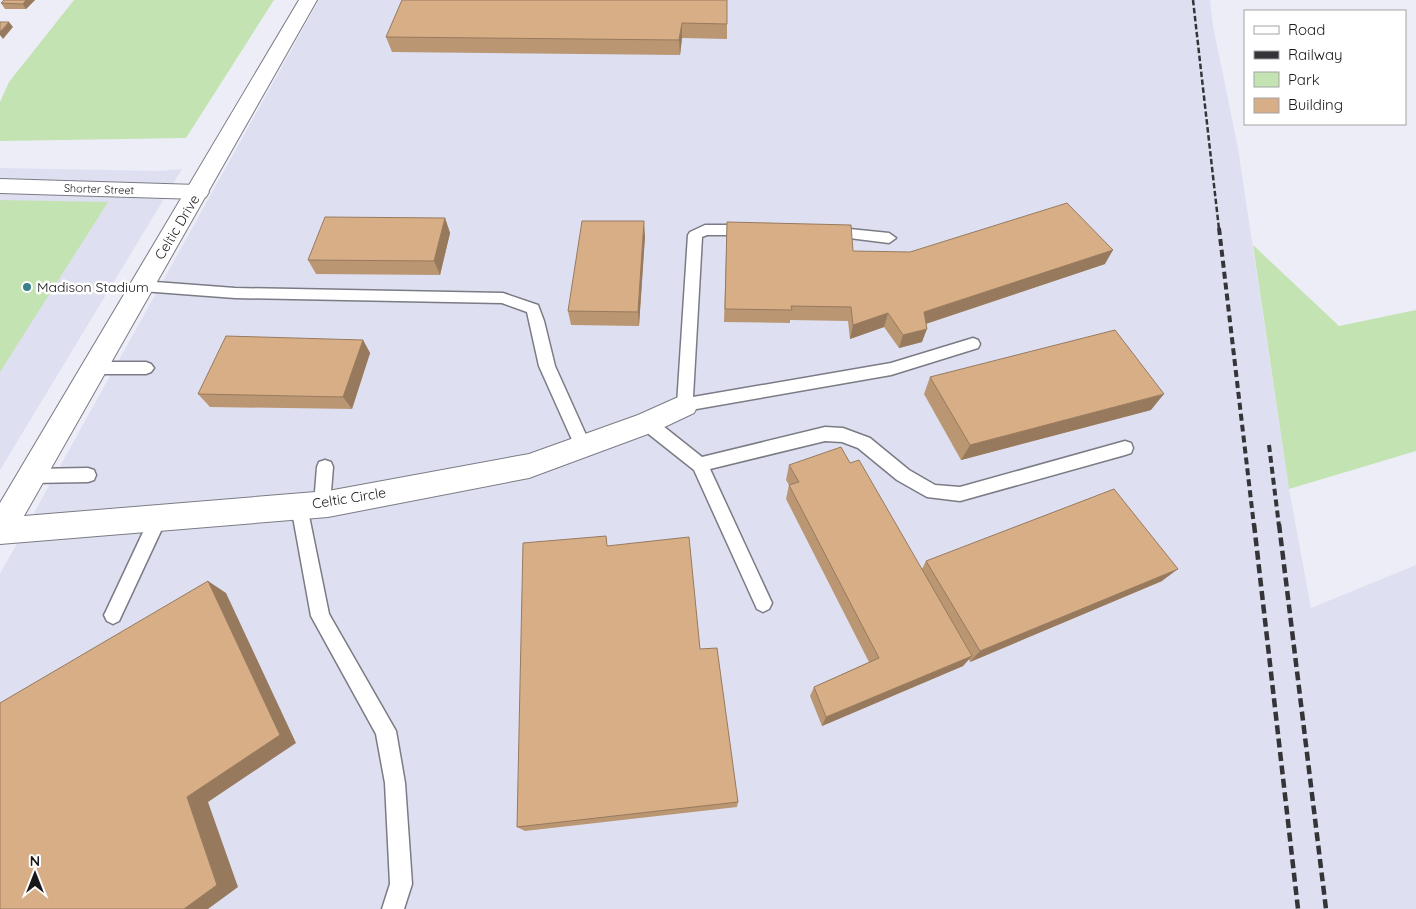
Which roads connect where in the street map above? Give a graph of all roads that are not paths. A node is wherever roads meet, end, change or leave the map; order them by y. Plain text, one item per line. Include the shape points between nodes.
1 (308, 0) edge
2 (0, 186) edge
3 (198, 192) junction
4 (757, 230) edge
5 (817, 232) edge
6 (889, 238) dead end
7 (142, 286) junction
8 (973, 344) dead end
9 (94, 368) junction
10 (146, 368) dead end
11 (685, 405) junction
12 (647, 423) junction
13 (583, 446) junction
14 (1125, 448) dead end
15 (700, 465) junction
16 (325, 467) dead end
17 (88, 475) dead end
18 (31, 476) junction
19 (310, 505) junction
20 (158, 518) junction
21 (0, 531) edge
22 (763, 603) dead end
23 (113, 615) dead end
24 (393, 909) edge

1 - 3 street, Celtic Drive
2 - 3 street, Shorter Street
3 - 7 street, Celtic Drive
4 - 11 lane via 706,230 696,236
5 - 6 lane
7 - 9 street, Celtic Drive
7 - 13 lane via 235,293 503,298 518,302 533,309 551,378
8 - 11 lane via 891,369
9 - 10 lane
9 - 18 street, Celtic Drive
11 - 12 street, Celtic Circle
12 - 13 street, Celtic Circle
12 - 15 lane
13 - 19 street, Celtic Circle via 528,466
14 - 15 lane via 960,494 933,492 904,475 864,443 843,434 825,434
15 - 22 lane
16 - 19 lane
17 - 18 lane
18 - 21 street, Celtic Drive
19 - 20 street, Celtic Circle
19 - 24 lane via 320,616 386,731 395,782 401,884
20 - 21 street, Celtic Circle
20 - 23 lane

